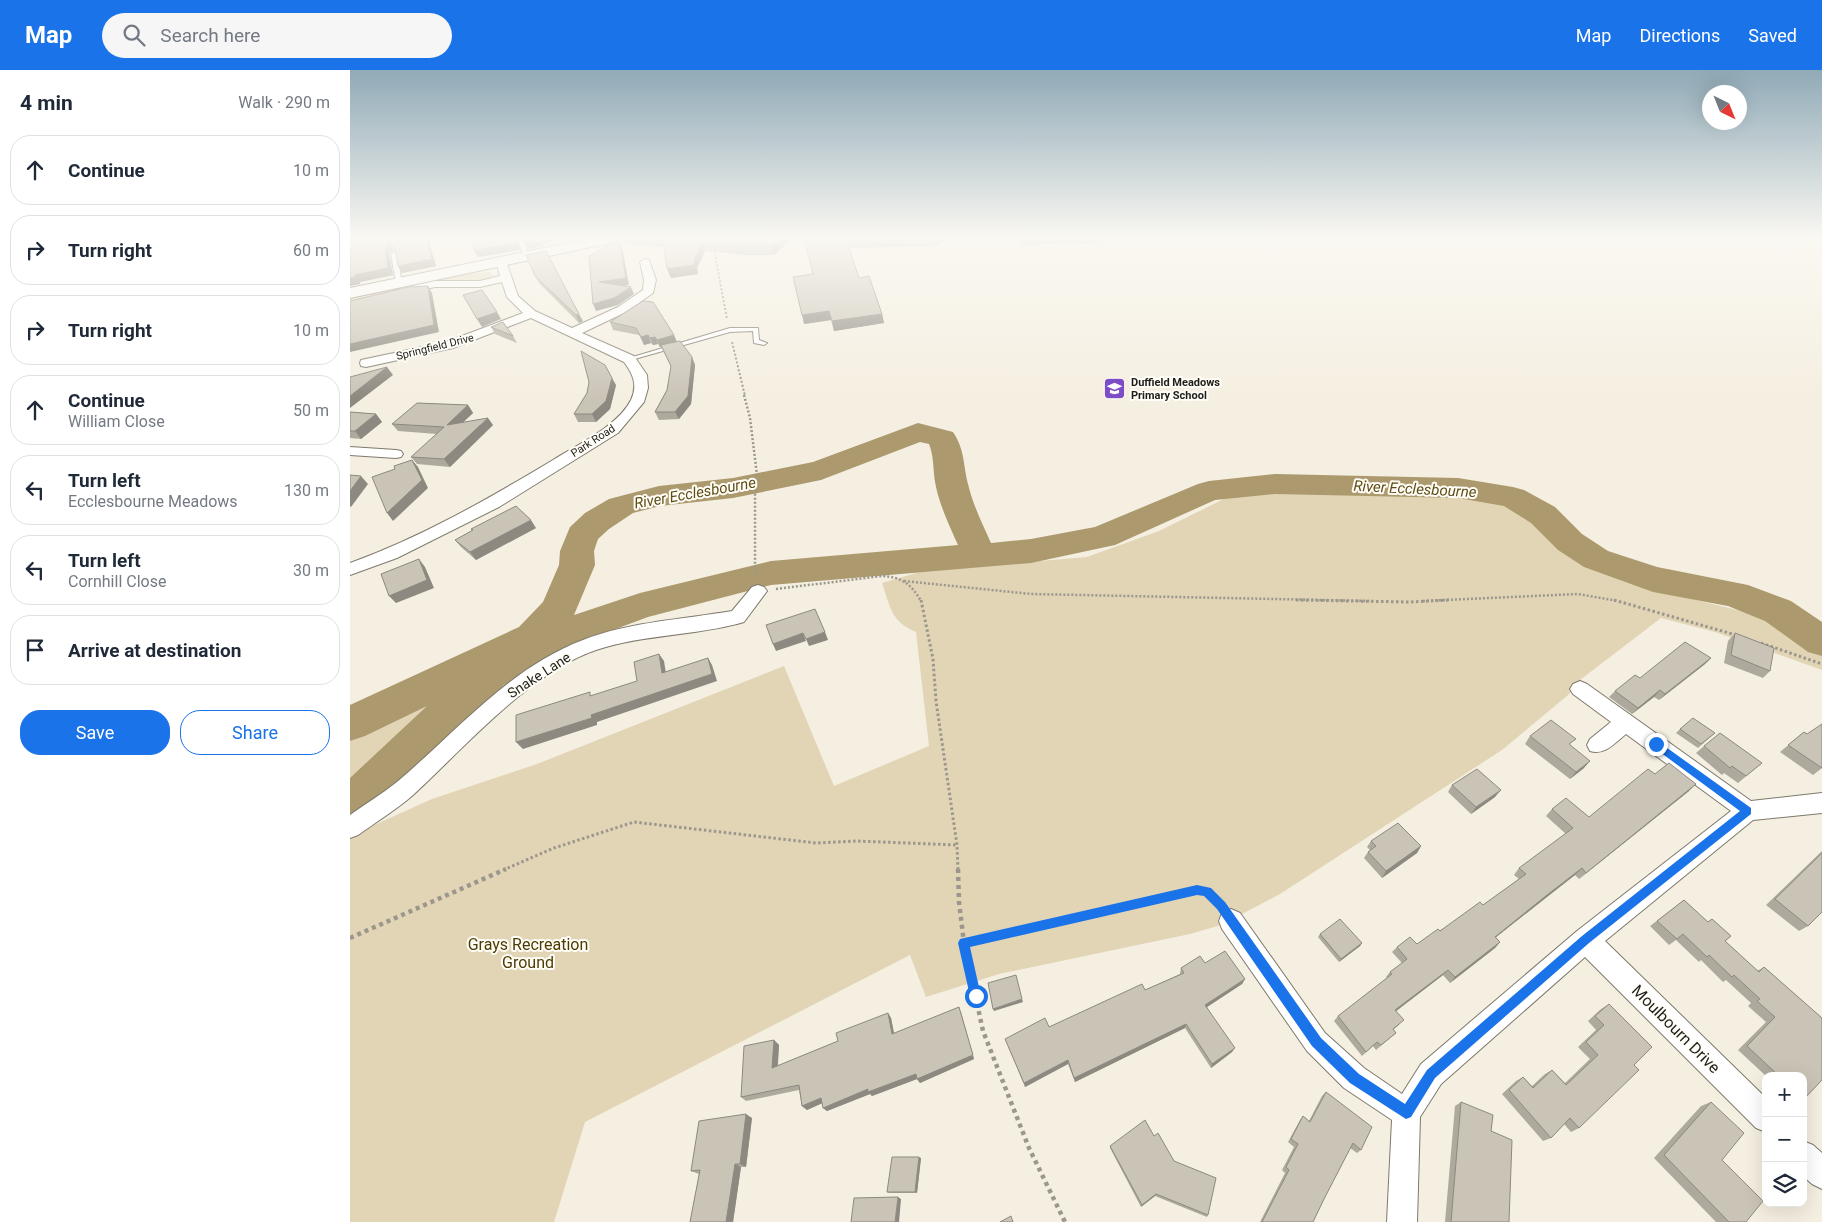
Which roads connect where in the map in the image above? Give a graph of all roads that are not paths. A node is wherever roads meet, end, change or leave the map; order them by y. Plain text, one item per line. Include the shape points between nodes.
1 (400, 292) edge
2 (511, 292) edge
3 (648, 292) edge
4 (350, 303) edge
5 (531, 314) junction
6 (572, 333) junction
7 (764, 343) dead end
8 (629, 359) junction
9 (366, 363) dead end
10 (350, 451) edge
11 (396, 454) dead end
12 (350, 569) edge
13 (758, 591) road end
14 (1580, 689) dead end
15 (1626, 722) junction
16 (1597, 745) dead end
17 (1822, 803) edge
18 (1748, 811) junction
19 (350, 828) edge
20 (1231, 921) road end
21 (1586, 940) junction
22 (1406, 1112) junction
23 (1765, 1117) edge
24 (1807, 1159) edge
25 (1822, 1174) edge
26 (1402, 1222) edge

1 - 4 street
2 - 5 street
3 - 6 street via 634,305
5 - 6 street
5 - 9 street, Springfield Drive via 449,345
6 - 8 street
7 - 8 lane via 756,342 756,329 730,330
8 - 12 street, Park Road via 640,375 641,388 637,402 613,430 493,503 391,554
10 - 11 street
13 - 19 street, Snake Lane via 738,617 627,635 588,646 549,665 499,701 403,790
14 - 15 street
15 - 16 street
15 - 18 street
17 - 18 street
18 - 21 street
20 - 22 street via 1316,1042 1354,1078
21 - 22 street via 1431,1074
21 - 23 street, Moulbourn Drive
22 - 26 street
24 - 25 street

